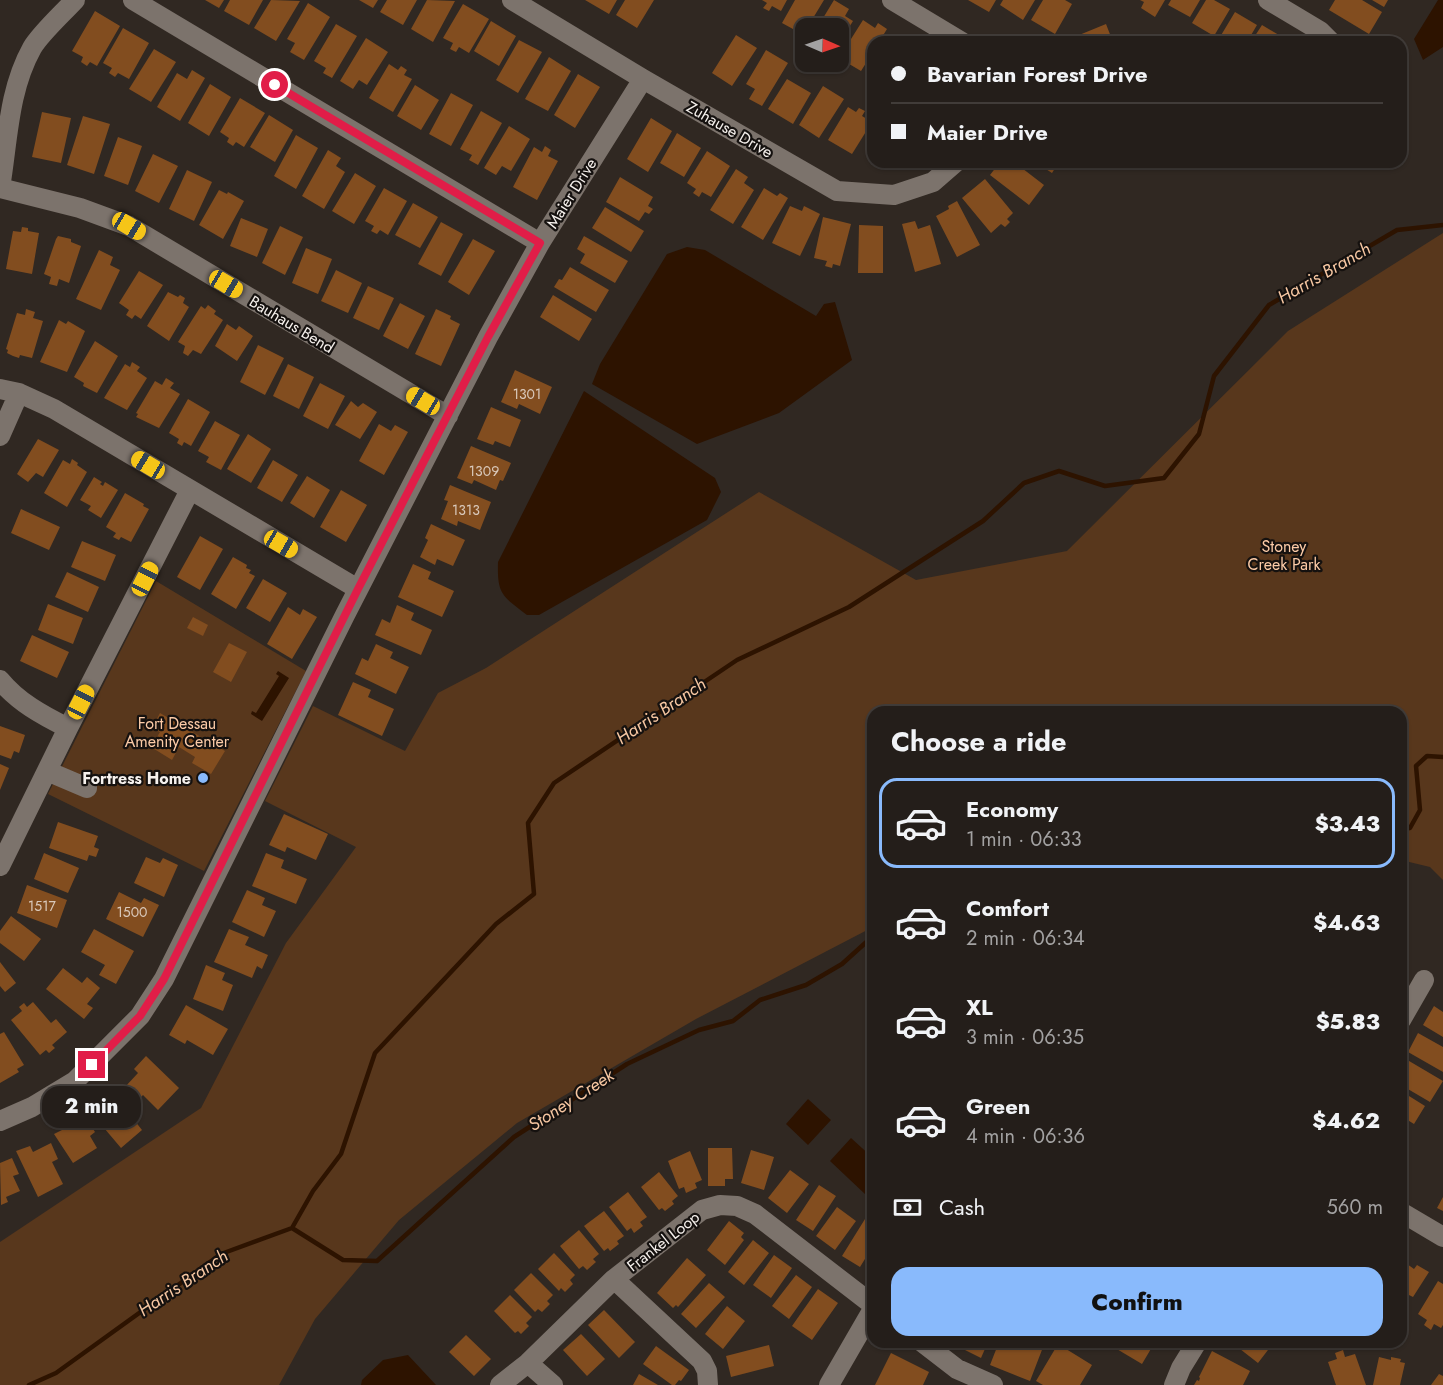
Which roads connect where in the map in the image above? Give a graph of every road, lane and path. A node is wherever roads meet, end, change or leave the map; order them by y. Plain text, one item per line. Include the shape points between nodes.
1 (75, 0) edge
2 (133, 0) edge
3 (512, 0) edge
4 (892, 0) edge
5 (1268, 0) edge
6 (1299, 8) edge
7 (952, 36) edge
8 (1326, 36) edge
9 (643, 80) junction
10 (950, 168) edge
11 (0, 188) edge
12 (540, 243) junction
13 (9, 391) edge
14 (448, 416) junction
15 (0, 436) edge
16 (190, 490) junction
17 (358, 589) junction
18 (0, 680) edge
19 (68, 728) junction
20 (47, 771) junction
21 (87, 788) dead end
22 (0, 866) edge
23 (1424, 980) dead end
24 (1407, 1010) edge
25 (0, 1121) edge
26 (1407, 1216) edge
27 (1443, 1237) edge
28 (614, 1279) junction
29 (867, 1302) edge
30 (867, 1318) edge
31 (927, 1348) edge
32 (1193, 1348) edge
33 (528, 1363) junction
34 (952, 1377) edge
35 (500, 1385) edge
36 (553, 1385) edge
37 (708, 1385) edge
38 (829, 1385) edge
39 (993, 1385) edge
40 (1174, 1385) edge

1 - 11 street via 32,46 19,78
2 - 12 street
3 - 9 street, Zuhause Drive
4 - 7 street
5 - 6 street
6 - 8 street
9 - 10 street, Zuhause Drive via 837,191 894,195 933,182
9 - 12 street, Maier Drive
11 - 14 street, Bauhaus Bend via 80,208 129,226
12 - 14 street, Maier Drive
13 - 15 street
13 - 16 street via 54,409
14 - 17 street, Maier Drive
16 - 17 street
16 - 19 street
17 - 25 street, Maier Drive via 164,979 140,1016 75,1081
18 - 19 street via 12,694
19 - 20 street
20 - 21 street
20 - 22 street
23 - 24 street
26 - 27 street
28 - 29 street, Frankel Loop via 702,1210 737,1206 755,1214
28 - 33 street, Frankel Loop
28 - 37 street via 702,1361
30 - 38 street
31 - 34 street
32 - 40 street
33 - 35 street, Frankel Loop
33 - 36 street
34 - 39 street

